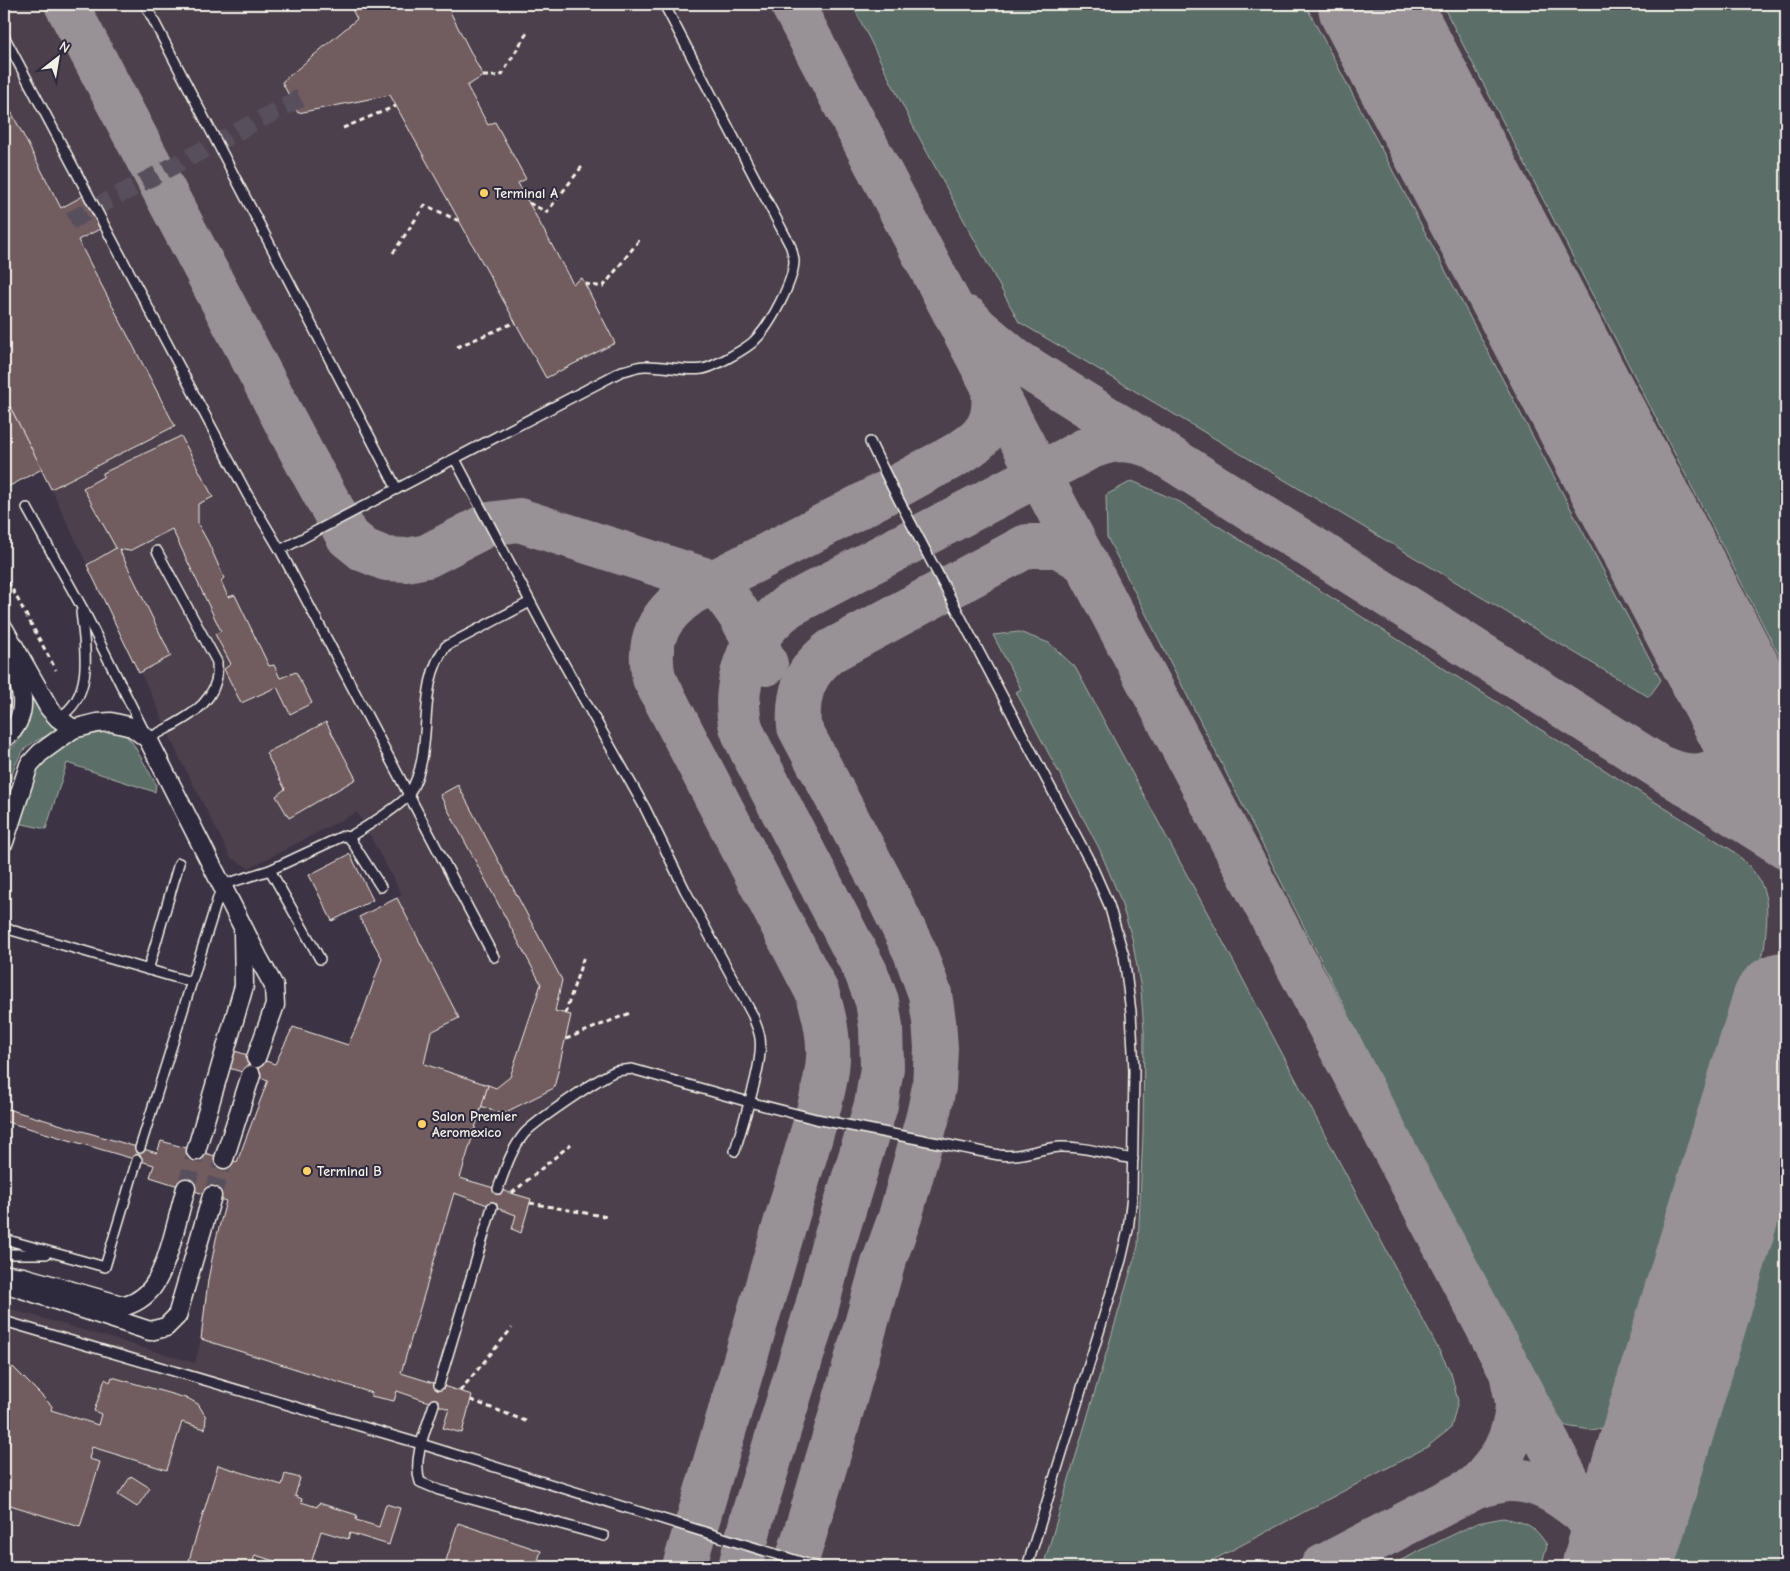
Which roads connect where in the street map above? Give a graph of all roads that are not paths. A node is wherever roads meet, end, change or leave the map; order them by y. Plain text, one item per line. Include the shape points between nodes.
1 (145, 4) edge
2 (664, 4) edge
3 (4, 36) edge
4 (870, 442) dead end
5 (455, 459) junction
6 (397, 489) junction
7 (27, 508) dead end
8 (280, 550) junction
9 (157, 551) dead end
10 (530, 602) junction
11 (80, 605) junction
12 (6, 644) edge
13 (58, 718) junction
14 (73, 729) junction
15 (4, 739) edge
16 (148, 740) junction
17 (11, 793) edge
18 (409, 796) junction
19 (349, 837) junction
20 (4, 842) edge
21 (179, 863) dead end
22 (270, 870) junction
23 (222, 885) junction
24 (381, 887) dead end
25 (243, 927) junction
26 (4, 928) edge
27 (494, 957) dead end
28 (320, 959) dead end
29 (148, 970) junction
30 (191, 982) junction
31 (749, 1102) junction
32 (140, 1148) dead end
33 (196, 1151) tunnel mouth
34 (735, 1151) dead end
35 (224, 1159) tunnel mouth
36 (1133, 1159) junction
37 (137, 1160) dead end
38 (186, 1188) tunnel mouth
39 (498, 1189) dead end
40 (212, 1196) tunnel mouth
41 (492, 1207) dead end
42 (4, 1239) edge
43 (4, 1254) edge
44 (57, 1254) junction
45 (4, 1274) edge
46 (4, 1283) edge
47 (4, 1320) edge
48 (439, 1385) dead end
49 (434, 1404) dead end
50 (421, 1444) junction
51 (604, 1536) dead end
52 (817, 1567) edge
53 (1027, 1567) edge

1 - 6 lane
2 - 5 lane via 791,247 794,260 785,293 754,342 716,364 687,370 644,366 622,372
3 - 8 lane via 242,485
4 - 36 lane via 1090,862 1109,905 1124,956 1131,1012
5 - 6 lane
5 - 10 lane
6 - 8 lane
7 - 11 lane
8 - 18 lane
9 - 16 lane via 216,662 217,680 200,708
10 - 18 lane via 446,646 438,657 432,672 421,767
10 - 31 lane via 645,808 752,1016 760,1048
11 - 13 lane via 86,667 74,706
11 - 16 lane
12 - 13 street
12 - 15 street via 23,699 21,715
13 - 14 street
14 - 16 street via 111,722 132,727
14 - 17 street via 34,758
16 - 23 street
17 - 20 street
18 - 19 lane
18 - 27 lane
19 - 22 lane via 337,837
19 - 24 lane
21 - 29 lane
22 - 23 lane
22 - 28 lane
23 - 25 street
23 - 30 lane
25 - 33 street via 244,986
25 - 35 street via 274,986 275,1005
26 - 29 lane
29 - 30 lane
30 - 32 lane
31 - 34 lane
31 - 36 lane via 816,1119 999,1155 1077,1147
31 - 39 lane via 632,1069 616,1072 525,1132 508,1160
36 - 53 lane via 1128,1230 1121,1260
37 - 44 lane via 105,1267
38 - 45 street via 157,1280 136,1303 125,1306
40 - 46 street via 177,1316 166,1327 150,1331
41 - 48 lane
42 - 44 lane
43 - 44 lane
47 - 50 lane
49 - 50 lane
50 - 51 lane via 417,1472 420,1482
50 - 52 lane

